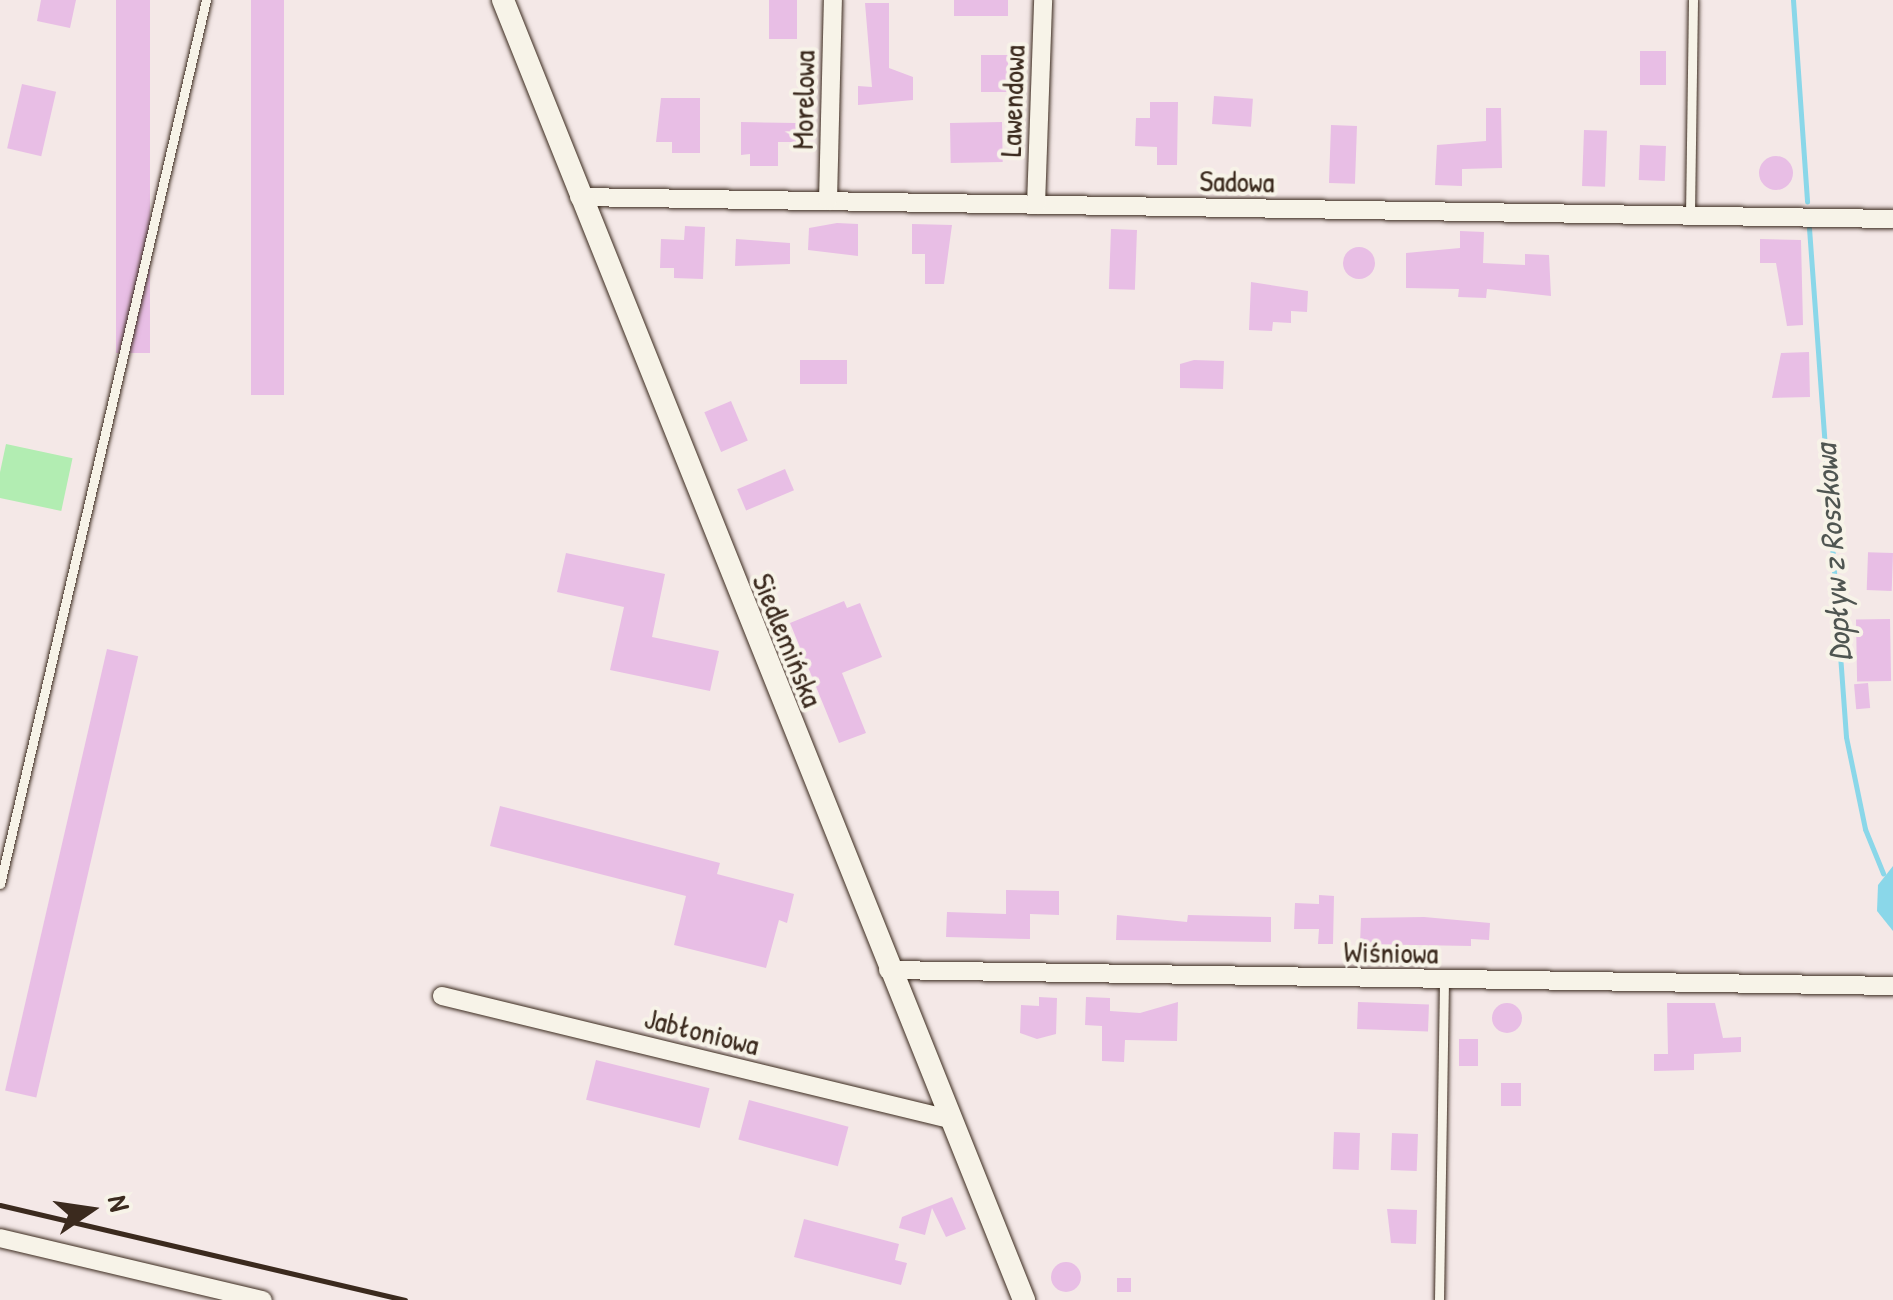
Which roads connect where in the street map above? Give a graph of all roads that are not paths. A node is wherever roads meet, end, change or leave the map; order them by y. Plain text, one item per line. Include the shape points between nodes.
1 (206, 0) edge
2 (504, 0) edge
3 (833, 0) edge
4 (1043, 0) edge
5 (1694, 0) edge
6 (579, 198) junction
7 (828, 202) junction
8 (1036, 205) junction
9 (1690, 216) junction
10 (1893, 219) edge
11 (0, 884) edge
12 (888, 970) junction
13 (1444, 980) junction
14 (1893, 986) edge
15 (442, 996) dead end
16 (950, 1119) junction
17 (0, 1238) edge
18 (263, 1300) edge
19 (1024, 1300) edge
20 (1439, 1300) edge

1 - 11 lane
2 - 6 street, Siedlemińska
3 - 7 street, Morelowa
4 - 8 street, Lawendowa
5 - 9 lane
6 - 7 street, Sadowa
6 - 12 street, Siedlemińska
7 - 8 street, Sadowa
8 - 9 street, Sadowa
9 - 10 street, Sadowa
12 - 13 street, Wiśniowa
12 - 16 street, Siedlemińska
13 - 14 street, Wiśniowa
13 - 20 lane
15 - 16 street, Jabłoniowa
16 - 19 street, Siedlemińska
17 - 18 street

